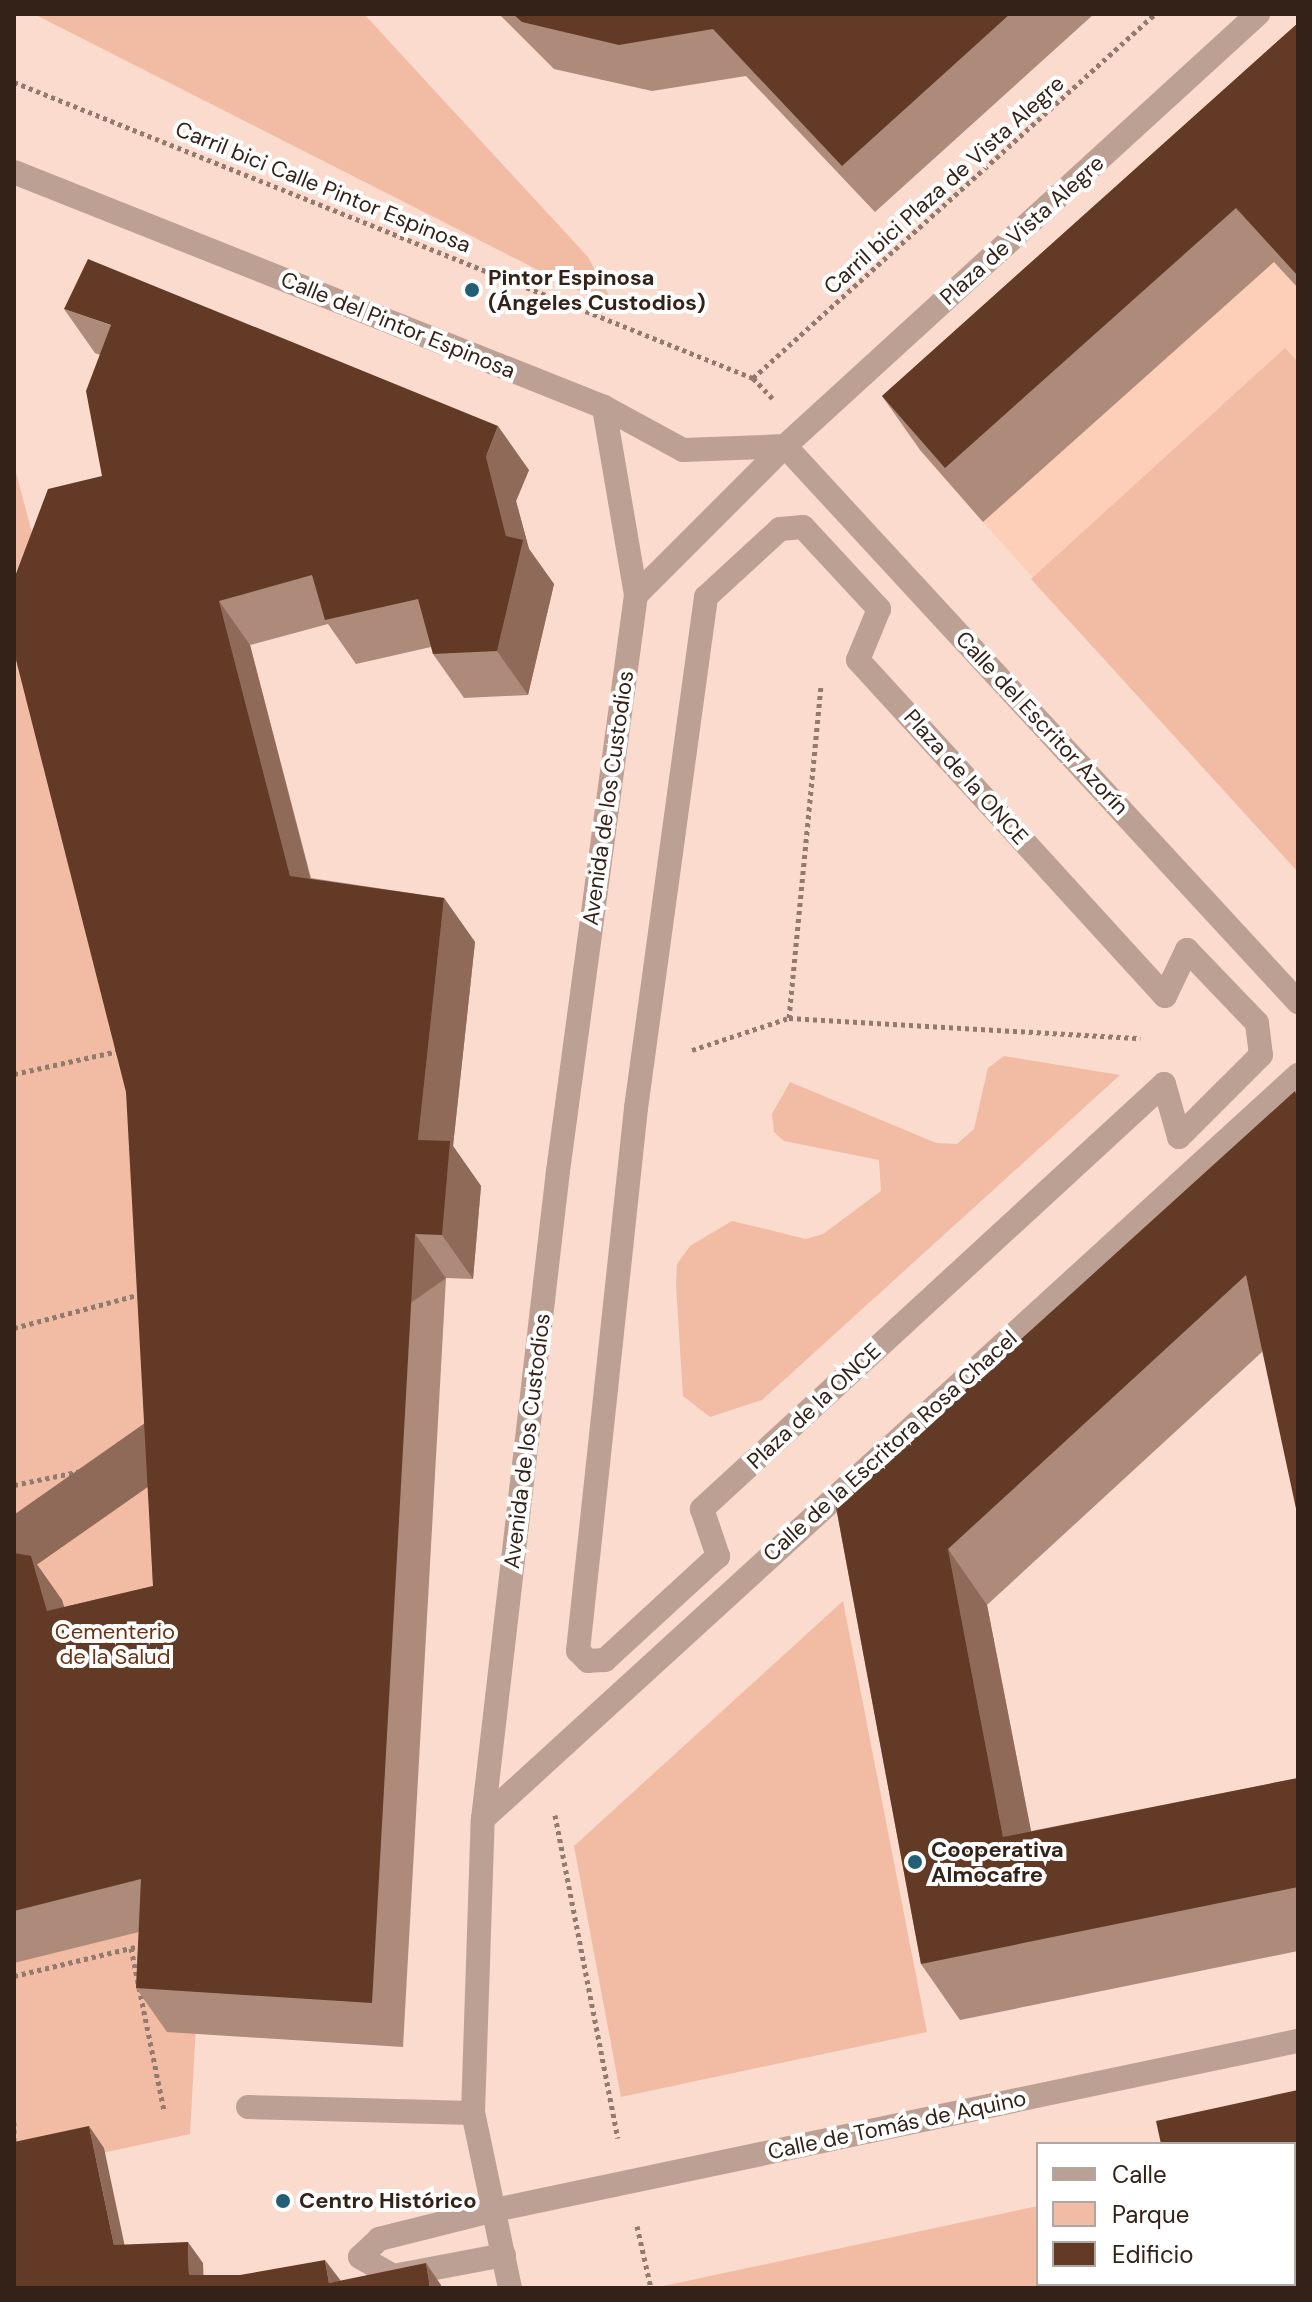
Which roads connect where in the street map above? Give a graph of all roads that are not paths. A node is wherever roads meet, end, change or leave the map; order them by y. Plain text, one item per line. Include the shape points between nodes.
1 (1258, 14) edge
2 (14, 172) edge
3 (604, 407) junction
4 (785, 446) junction
5 (636, 595) junction
6 (1298, 1002) edge
7 (1298, 1075) edge
8 (578, 1651) joint
9 (483, 1819) junction
10 (1298, 2041) edge
11 (248, 2107) dead end
12 (473, 2113) junction
13 (495, 2210) junction
14 (504, 2255) junction
15 (510, 2288) edge

1 - 4 street, Plaza de Vista Alegre
2 - 3 street, Calle del Pintor Espinosa
3 - 4 street, Calle del Pintor Espinosa via 683,450
3 - 5 street, Avenida de los Custodios
4 - 5 street
4 - 6 street, Calle del Escritor Azorín
5 - 9 street, Avenida de los Custodios via 556,1186
7 - 9 street, Calle de la Escritora Rosa Chacel
8 - 8 street, Plaza de la ONCE via 588,1661 605,1660 718,1556 702,1509 1164,1084 1179,1137 1261,1055 1257,1023 1187,950 1165,996 858,660 879,609 803,527 780,529 706,597 661,905
9 - 12 street, Avenida de los Custodios
10 - 13 street, Calle de Tomás de Aquino
11 - 12 street
12 - 13 street, Avenida de los Custodios
13 - 14 street, Avenida de los Custodios
13 - 14 street, Calle de Tomás de Aquino via 379,2239 360,2257 393,2276
14 - 15 street, Avenida de los Custodios

